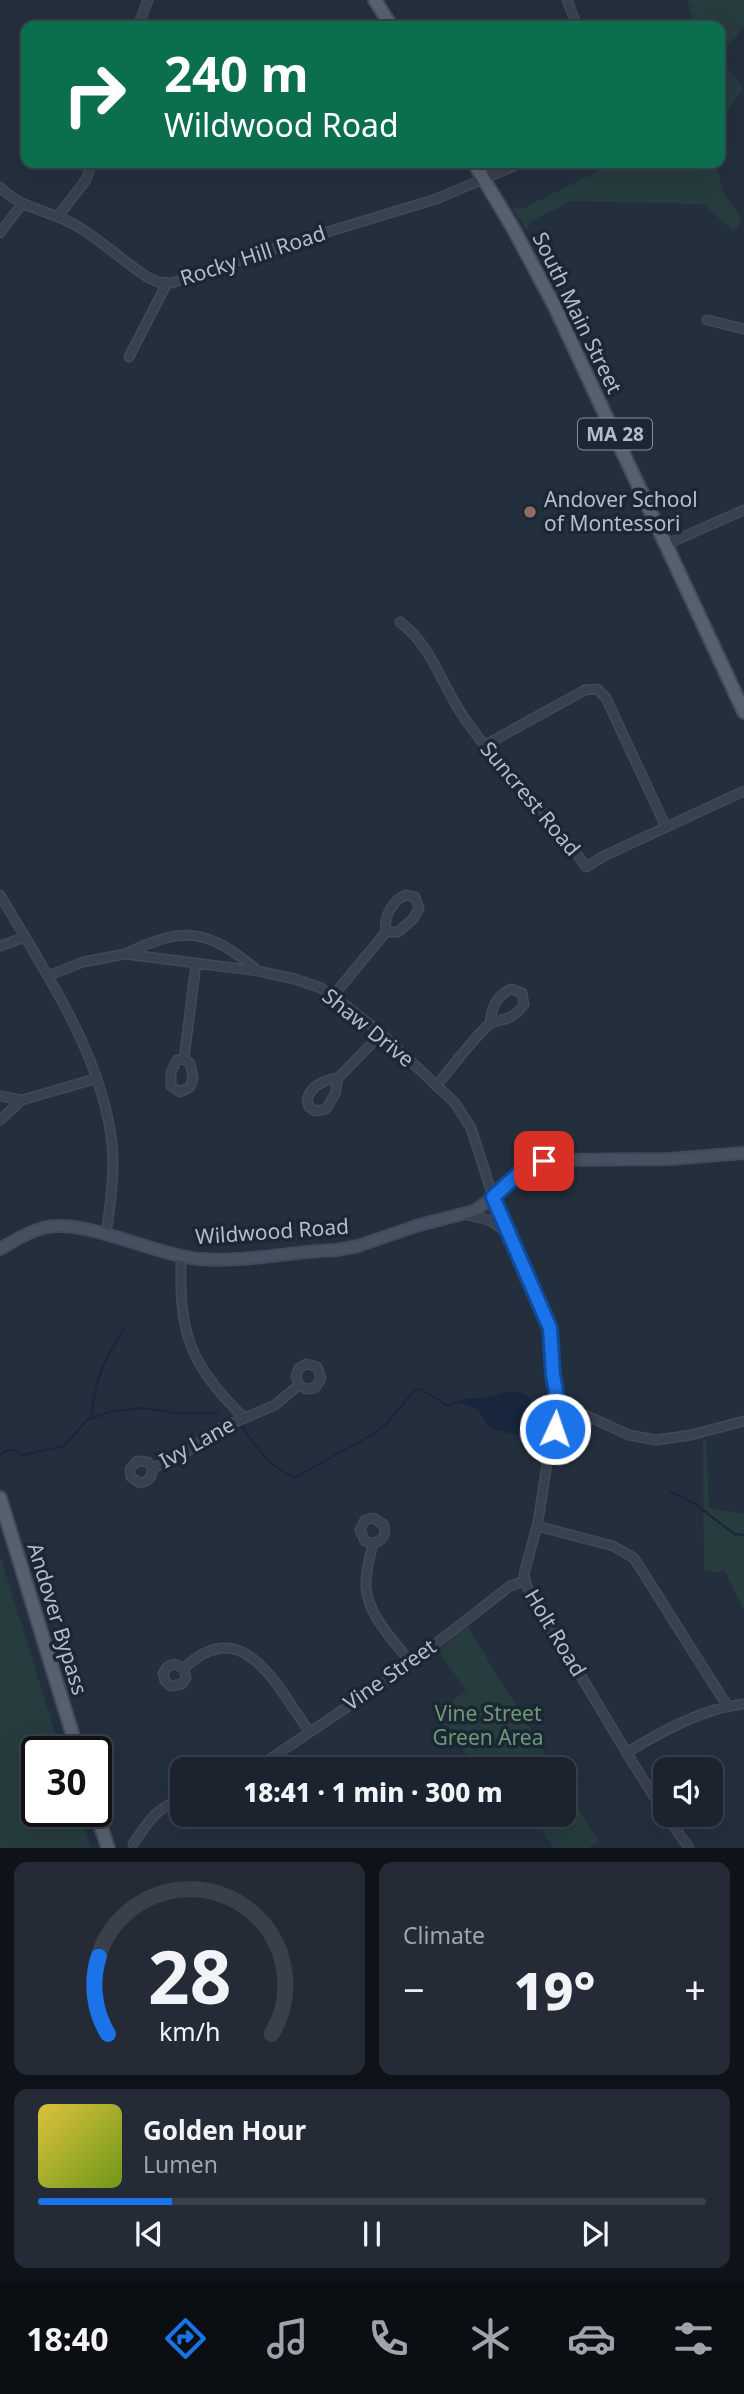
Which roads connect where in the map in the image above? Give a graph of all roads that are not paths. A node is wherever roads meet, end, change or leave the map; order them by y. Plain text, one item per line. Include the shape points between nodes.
1 (148, 0) edge
2 (375, 0) edge
3 (567, 0) edge
4 (140, 21) edge
5 (388, 21) edge
6 (575, 21) edge
7 (90, 168) edge
8 (477, 168) edge
9 (509, 168) edge
10 (484, 178) junction
11 (0, 187) edge
12 (22, 204) junction
13 (58, 216) junction
14 (0, 233) edge
15 (167, 283) junction
16 (707, 320) dead end
17 (744, 329) edge
18 (130, 357) dead end
19 (744, 510) edge
20 (667, 544) junction
21 (400, 622) dead end
22 (744, 712) edge
23 (485, 745) junction
24 (744, 791) edge
25 (666, 827) junction
26 (0, 895) edge
27 (386, 932) junction
28 (25, 937) junction
29 (0, 946) edge
30 (125, 954) junction
31 (196, 964) junction
32 (258, 971) junction
33 (48, 976) junction
34 (333, 996) junction
35 (490, 1024) junction
36 (382, 1034) junction
37 (184, 1059) dead end
38 (338, 1078) junction
39 (95, 1079) junction
40 (436, 1086) junction
41 (0, 1096) edge
42 (22, 1100) junction
43 (0, 1120) edge
44 (744, 1153) edge
45 (493, 1197) junction
46 (464, 1215) junction
47 (509, 1234) junction
48 (106, 1235) junction
49 (0, 1249) edge
50 (181, 1256) junction
51 (299, 1385) dead end
52 (559, 1408) junction
53 (243, 1417) junction
54 (744, 1420) edge
55 (152, 1468) dead end
56 (0, 1498) edge
57 (537, 1526) junction
58 (373, 1543) dead end
59 (525, 1581) junction
60 (411, 1663) junction
61 (184, 1668) dead end
62 (744, 1704) edge
63 (728, 1707) junction
64 (309, 1731) junction
65 (73, 1736) edge
66 (626, 1753) junction
67 (272, 1757) edge
68 (653, 1794) edge
69 (170, 1804) edge
70 (101, 1827) edge
71 (675, 1827) edge
72 (133, 1844) dead end
73 (108, 1848) edge
74 (689, 1848) edge

1 - 4 street
2 - 5 main road
3 - 6 street
7 - 13 street
8 - 10 main road, South Main Street / MA 28
9 - 10 street, Rocky Hill Road
10 - 15 street, Rocky Hill Road via 436,199
10 - 20 main road, South Main Street / MA 28 via 536,270
11 - 12 street, Rocky Hill Road
12 - 13 street, Rocky Hill Road
12 - 14 street
13 - 15 street, Rocky Hill Road via 147,277
15 - 18 street
16 - 17 street
19 - 20 street
20 - 22 main road, South Main Street / MA 28
21 - 23 street, Suncrest Road via 430,654 463,716
23 - 25 street, Suncrest Road via 586,867
23 - 25 street via 585,690 597,689 606,698
24 - 25 street, Suncrest Road
26 - 28 street
27 - 27 street via 398,932 413,919 419,908 415,897 405,895 395,903 385,919
27 - 34 street
28 - 29 street
28 - 33 street
30 - 31 street, Shaw Drive
30 - 32 street via 164,937 193,936 220,942
30 - 33 street, Shaw Drive via 83,962
31 - 32 street, Shaw Drive
31 - 37 street
32 - 34 street, Shaw Drive via 295,979
33 - 39 street via 76,1028
34 - 36 street, Shaw Drive
35 - 35 street via 494,1005 504,992 522,993 524,1004 517,1013
35 - 40 street
36 - 38 street
36 - 40 street, Shaw Drive
38 - 38 street via 326,1109 309,1107 312,1090 323,1081
39 - 42 street
39 - 48 street via 112,1144
40 - 45 street, Shaw Drive via 466,1119
41 - 42 street
42 - 43 street
44 - 45 street, Wildwood Road via 544,1161 525,1168
45 - 46 street, Wildwood Road
45 - 47 street, Holt Road
46 - 47 street via 489,1220
46 - 50 street, Wildwood Road via 337,1250 214,1259
47 - 52 street, Holt Road via 550,1328
48 - 49 street, Wildwood Road via 58,1225 24,1235
48 - 50 street, Wildwood Road
50 - 53 street, Ivy Lane via 188,1344 202,1371
51 - 53 street, Ivy Lane via 275,1405
52 - 54 street via 629,1435 656,1440
52 - 57 street, Holt Road
53 - 55 street, Ivy Lane via 212,1432 183,1455
56 - 65 main road, Andover Bypass
57 - 59 street, Holt Road
57 - 63 street via 614,1546 634,1558
58 - 60 street via 366,1581 370,1603
59 - 60 street, Vine Street via 510,1586
59 - 66 street, Holt Road
60 - 64 street, Vine Street
61 - 64 street via 215,1650 243,1651 261,1665
62 - 63 street
63 - 66 street via 664,1731
64 - 67 street, Vine Street
66 - 68 street, Holt Road
69 - 72 street via 154,1814
70 - 73 main road
71 - 74 street, Holt Road

